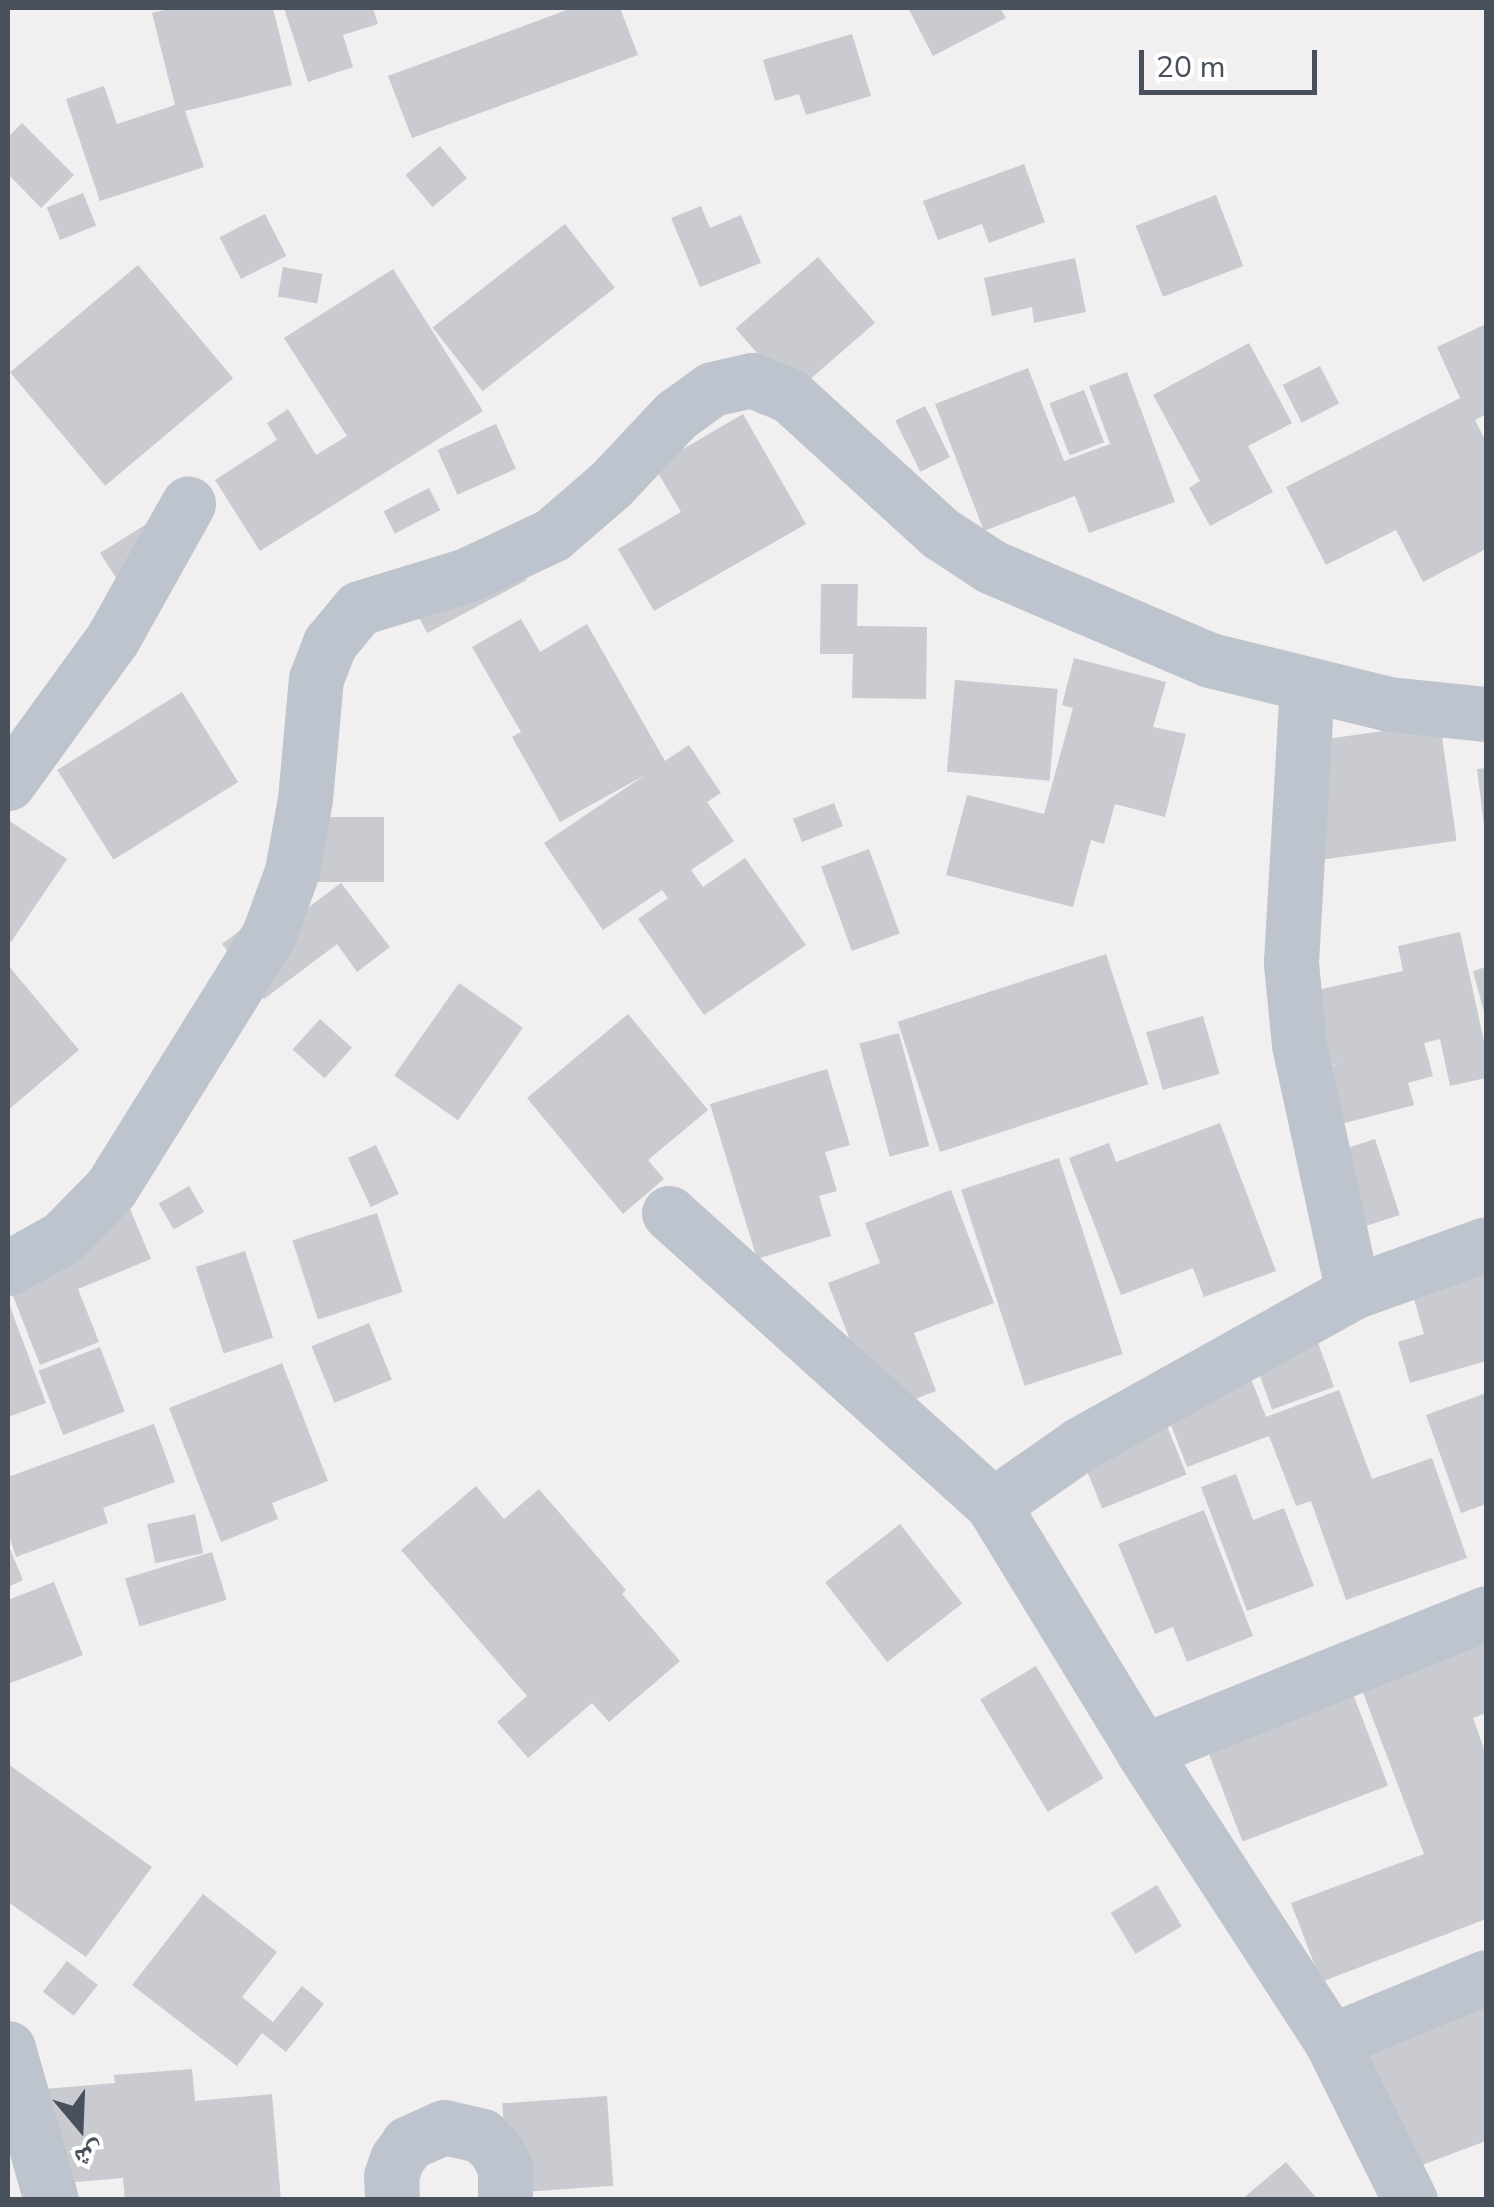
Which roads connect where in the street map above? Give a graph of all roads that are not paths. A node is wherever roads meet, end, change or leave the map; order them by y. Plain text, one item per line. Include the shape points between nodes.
1 (188, 504) dead end
2 (1307, 684) junction
3 (1486, 714) edge
4 (8, 782) edge
5 (669, 1213) dead end
6 (1486, 1244) edge
7 (8, 1268) edge
8 (1353, 1292) junction
9 (993, 1506) junction
10 (1486, 1613) edge
11 (1142, 1751) junction
12 (1486, 1977) edge
13 (1331, 2041) junction
14 (8, 2048) edge
15 (51, 2200) edge
16 (392, 2200) edge
17 (505, 2200) edge
18 (1410, 2200) edge

1 - 4 street via 113,638
2 - 3 street via 1389,704
2 - 7 street via 1210,660 992,567 940,534 790,396 752,380 712,390 676,415 552,535 467,575 359,608 330,642 316,679 292,871 268,934 111,1188 62,1238
2 - 8 street via 1291,962 1299,1045
5 - 9 street
6 - 8 street
8 - 9 street via 1080,1444
9 - 11 street
10 - 11 street
11 - 13 street
12 - 13 street
13 - 18 street
14 - 15 street
16 - 17 street via 396,2158 408,2143 444,2127 473,2132 496,2150 505,2168

